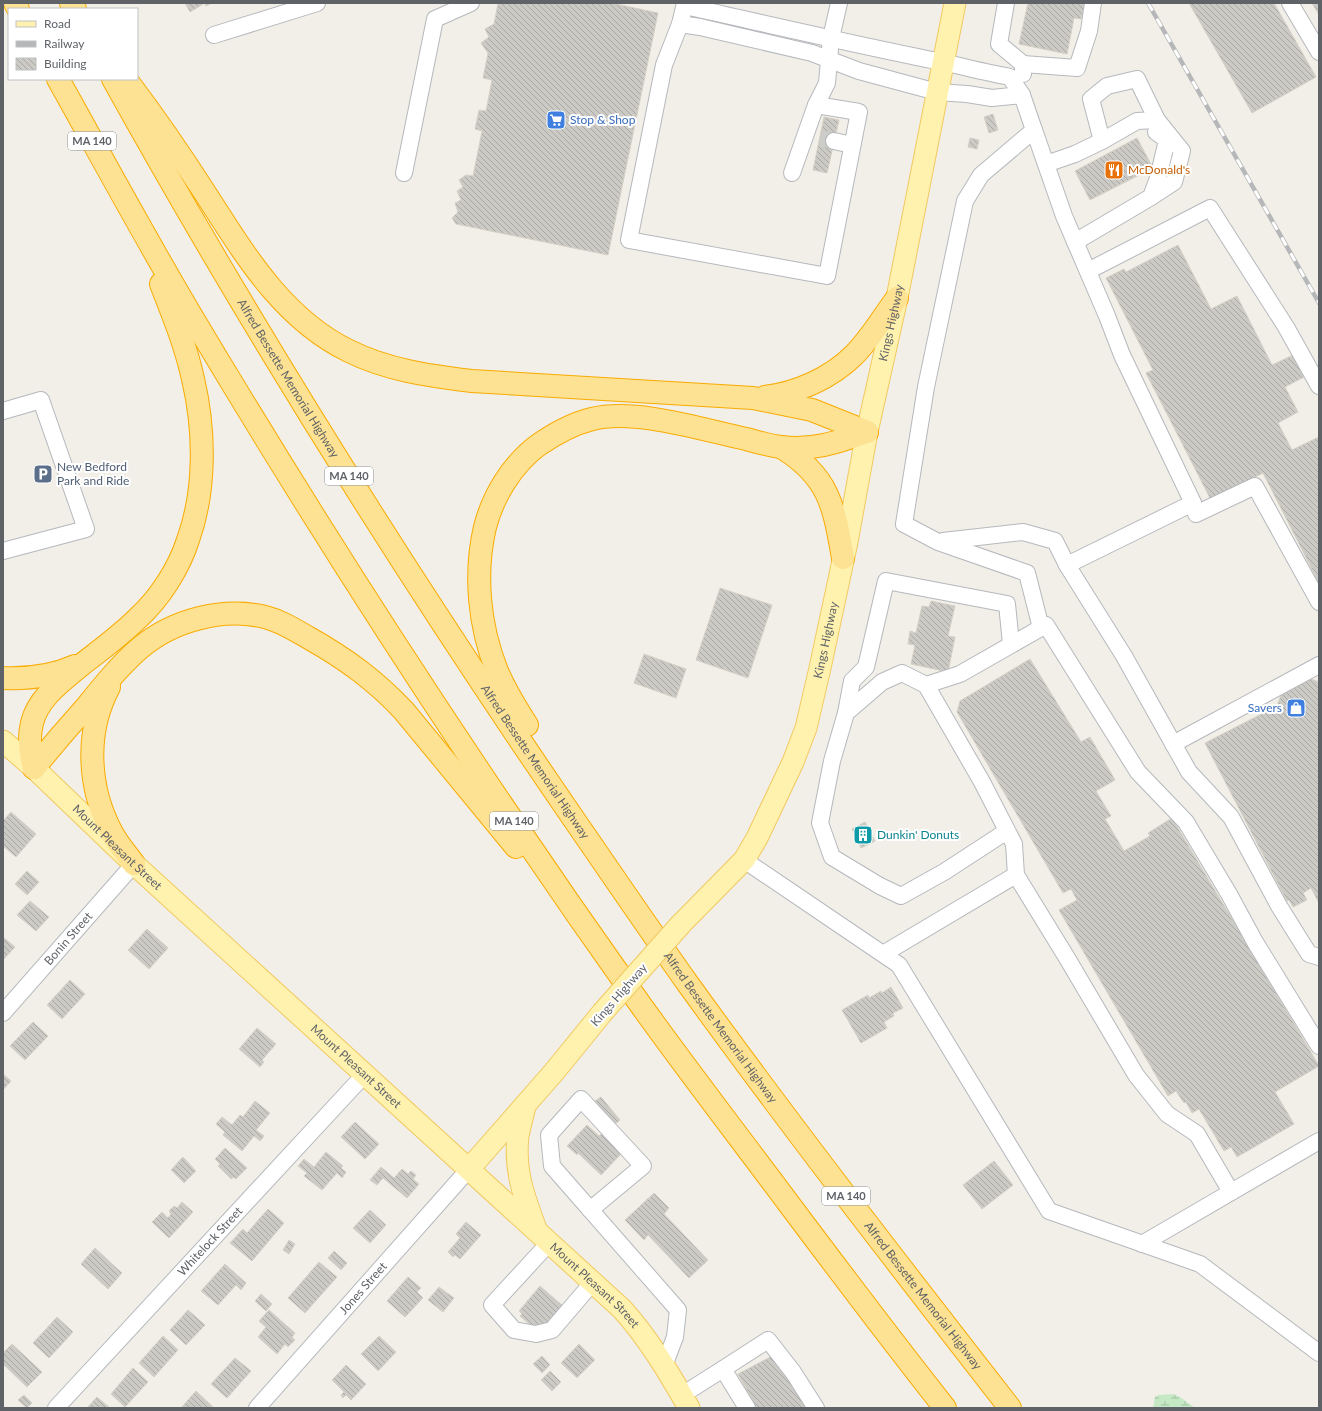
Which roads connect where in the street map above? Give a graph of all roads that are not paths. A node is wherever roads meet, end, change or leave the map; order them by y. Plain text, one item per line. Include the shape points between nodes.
1 (315, 3) edge
2 (471, 3) edge
3 (839, 3) edge
4 (954, 3) edge
5 (1006, 3) edge
6 (1093, 3) edge
7 (1290, 3) edge
8 (685, 4) edge
9 (680, 24) junction
10 (214, 35) dead end
11 (831, 38) junction
12 (1319, 52) edge
13 (829, 59) junction
14 (943, 62) junction
15 (1023, 64) junction
16 (59, 80) edge
17 (114, 80) edge
18 (127, 80) edge
19 (937, 92) junction
20 (1022, 95) junction
21 (816, 105) junction
22 (1157, 120) junction
23 (1125, 128) junction
24 (1034, 130) junction
25 (820, 138) junction
26 (1102, 141) junction
27 (852, 145) junction
28 (1046, 164) junction
29 (404, 173) dead end
30 (792, 173) dead end
31 (1151, 197) junction
32 (127, 204) junction
33 (1075, 242) junction
34 (1088, 271) junction
35 (897, 298) junction
36 (1319, 386) edge
37 (753, 398) junction
38 (3, 411) edge
39 (867, 432) junction
40 (781, 447) junction
41 (1193, 503) junction
42 (938, 542) junction
43 (3, 551) edge
44 (843, 558) junction
45 (1067, 565) junction
46 (1319, 602) edge
47 (1041, 628) junction
48 (1011, 644) junction
49 (87, 660) junction
50 (125, 663) junction
51 (1319, 665) edge
52 (3, 678) edge
53 (926, 685) junction
54 (846, 713) junction
55 (3, 741) edge
56 (1173, 744) junction
57 (34, 768) junction
58 (1007, 831) junction
59 (744, 860) junction
60 (604, 862) junction
61 (134, 864) junction
62 (1016, 876) junction
63 (588, 930) junction
64 (883, 954) junction
65 (1319, 957) edge
66 (3, 1013) edge
67 (1319, 1046) edge
68 (365, 1074) junction
69 (526, 1103) junction
70 (1319, 1141) edge
71 (469, 1169) junction
72 (1231, 1192) junction
73 (590, 1210) junction
74 (544, 1238) junction
75 (1142, 1244) junction
76 (593, 1282) junction
77 (1319, 1353) edge
78 (664, 1366) junction
79 (723, 1369) junction
80 (686, 1402) edge
81 (56, 1408) edge
82 (257, 1408) edge
83 (747, 1408) edge
84 (816, 1408) edge
85 (945, 1408) edge
86 (1010, 1408) edge

1 - 10 street
2 - 29 street via 436,19
3 - 11 street
4 - 14 main road, Kings Highway
5 - 15 street via 999,44
6 - 15 street via 1089,31 1077,68
7 - 12 street
8 - 9 street
8 - 11 street
9 - 13 street
9 - 27 street via 664,65 629,240 827,276
11 - 13 street
11 - 14 street
13 - 19 street via 859,71
13 - 21 street via 827,83
14 - 19 main road, Kings Highway
14 - 20 street via 1010,77
15 - 20 street
16 - 32 highway, MA 140
17 - 60 highway, Alfred Bessette Memorial Highway / MA 140 via 208,246 362,498 472,670
18 - 37 highway via 173,145 240,248 269,286 315,330 349,351 404,370 442,378
19 - 20 street via 992,98
19 - 35 main road, Kings Highway
20 - 24 street
21 - 25 street via 806,130
21 - 27 street via 859,112
22 - 23 street via 1137,121
22 - 26 street via 1137,79 1107,86 1091,99
22 - 31 street via 1182,151 1174,182
23 - 26 street
23 - 31 street via 1155,131 1167,140
24 - 28 street
24 - 42 street via 981,175 965,201 926,387 904,524
25 - 27 street
25 - 30 street
26 - 28 street
28 - 33 street
31 - 33 street
32 - 49 highway via 168,303 193,379 201,433 199,487 188,541 157,597 138,619
32 - 63 highway, MA 140 via 225,371 356,583
33 - 34 street
34 - 36 street via 1210,208 1286,326
34 - 41 street via 1122,355
35 - 37 highway via 869,337 842,366 796,389
35 - 39 main road, Kings Highway
37 - 39 highway via 812,410
38 - 43 street via 41,400 86,529
39 - 40 highway via 834,444 817,447
39 - 44 main road, Kings Highway
40 - 44 highway via 810,468 821,482 834,512
40 - 60 highway via 661,420 616,416 593,418 549,437 530,452 512,471 487,518 479,564 479,587 485,629 497,671
41 - 45 street
41 - 46 street via 1196,514 1255,486
42 - 45 street via 1023,532 1055,541
42 - 47 street via 1026,573
44 - 59 main road, Kings Highway via 817,683 800,746 768,816
45 - 56 street via 1124,656
47 - 48 street
47 - 67 street via 1046,625 1138,772 1186,822
48 - 53 street via 960,674
48 - 54 street via 1007,604 886,581 866,666 852,681
49 - 52 highway via 53,674
49 - 57 highway via 50,692 36,711 30,737
50 - 57 highway
50 - 61 highway via 104,696 92,750 96,793 102,813
50 - 63 highway via 161,634 201,618 222,614 264,617 280,622 314,641 368,676 404,711
51 - 56 street
53 - 54 street via 902,673 882,682
53 - 58 street
54 - 58 street via 832,761 820,823 832,857 901,896 944,872
55 - 57 main road, Mount Pleasant Street
56 - 65 street via 1189,772 1231,817 1279,906 1309,954
57 - 61 main road, Mount Pleasant Street
58 - 62 street via 1014,844
59 - 64 street
59 - 69 main road, Kings Highway, bridge via 681,924
60 - 86 highway, Alfred Bessette Memorial Highway / MA 140 via 686,980 807,1144
61 - 66 street, Bonin Street
61 - 68 main road, Mount Pleasant Street
62 - 64 street
62 - 72 street via 1136,1075 1167,1114 1197,1134
63 - 85 highway, MA 140 via 684,1065
64 - 75 street via 899,965 1049,1210
68 - 71 main road, Mount Pleasant Street
68 - 81 street, Whitelock Street
69 - 71 main road, Kings Highway
69 - 74 main road via 518,1136 517,1166 523,1195
70 - 72 street
71 - 74 main road, Mount Pleasant Street
71 - 82 street, Jones Street
72 - 75 street
73 - 73 street via 552,1166 549,1134 581,1099 642,1166
73 - 78 street via 678,1310 674,1337
74 - 76 main road, Mount Pleasant Street
74 - 76 street via 492,1305 514,1330 536,1334 552,1330
75 - 77 street via 1200,1264
76 - 78 main road, Mount Pleasant Street via 636,1324
78 - 80 main road, Mount Pleasant Street
79 - 80 street
79 - 83 street
79 - 84 street via 768,1340 794,1372

